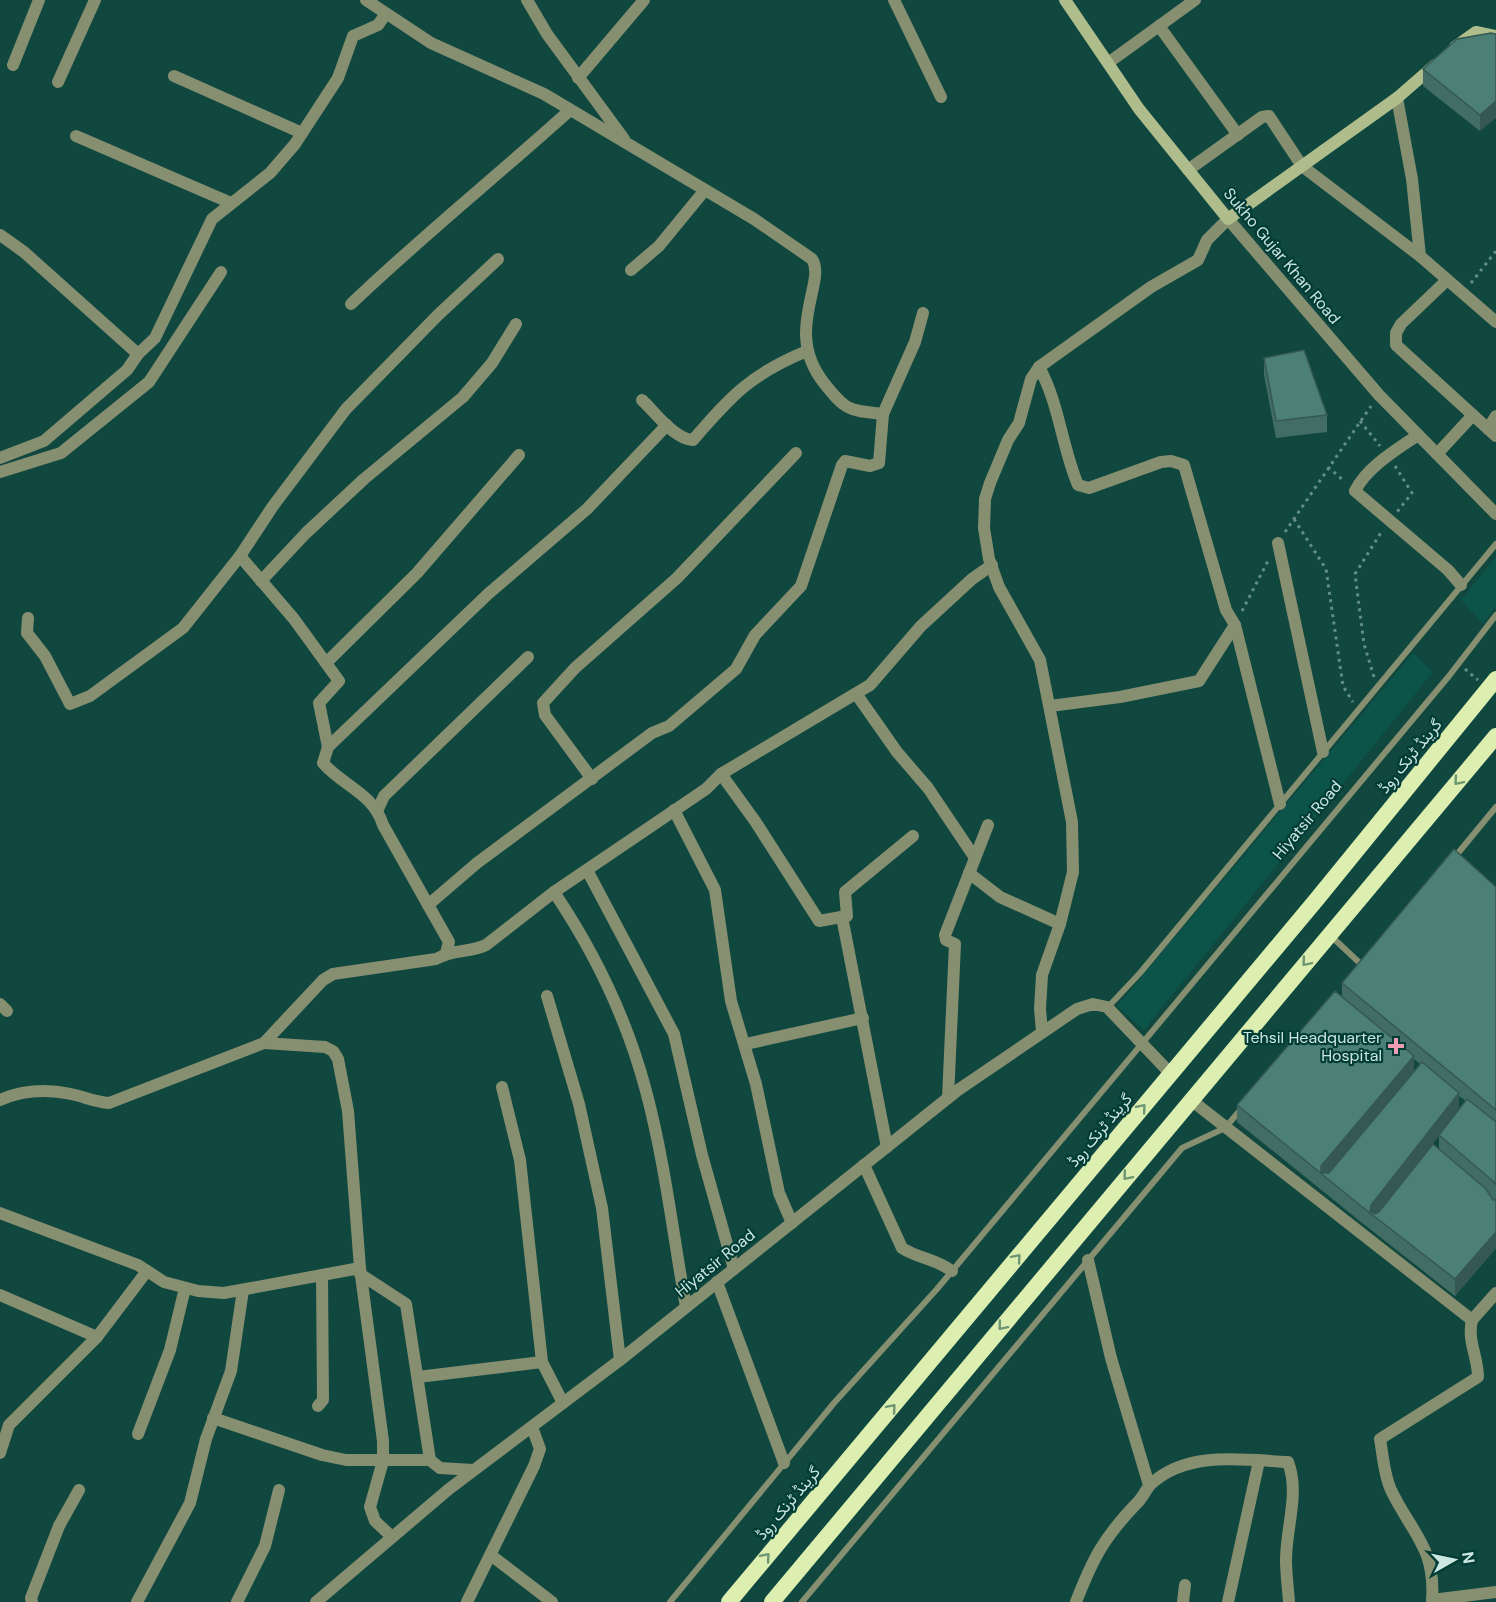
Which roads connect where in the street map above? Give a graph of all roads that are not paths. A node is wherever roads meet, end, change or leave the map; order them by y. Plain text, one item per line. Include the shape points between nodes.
1 (39, 0) edge
2 (95, 0) edge
3 (527, 0) edge
4 (644, 0) edge
5 (894, 0) edge
6 (1065, 0) edge
7 (1196, 0) edge
8 (374, 2) edge
9 (382, 20) junction
10 (1159, 26) junction
11 (1496, 36) edge
12 (1108, 63) junction
13 (13, 65) dead end
14 (174, 76) dead end
15 (578, 78) junction
16 (58, 82) dead end
17 (941, 97) dead end
18 (1397, 98) junction
19 (569, 111) junction
20 (302, 133) junction
21 (1238, 135) junction
22 (76, 136) dead end
23 (627, 143) junction
24 (1302, 166) junction
25 (1188, 170) junction
26 (705, 190) junction
27 (231, 203) junction
28 (1228, 219) junction
29 (0, 235) edge
30 (1420, 256) junction
31 (498, 259) dead end
32 (631, 270) dead end
33 (221, 272) dead end
34 (1446, 281) junction
35 (351, 304) dead end
36 (923, 314) dead end
37 (1495, 321) edge
38 (516, 324) dead end
39 (156, 339) junction
40 (170, 349) junction
41 (807, 351) junction
42 (138, 354) junction
43 (1039, 367) junction
44 (642, 400) dead end
45 (883, 414) junction
46 (1473, 415) junction
47 (1496, 416) edge
48 (667, 425) junction
49 (1492, 432) edge
50 (1418, 435) junction
51 (796, 453) dead end
52 (1437, 454) junction
53 (519, 455) dead end
54 (0, 458) edge
55 (15, 460) junction
56 (0, 472) edge
57 (1496, 514) edge
58 (1278, 543) road end
59 (1496, 544) edge
60 (240, 556) junction
61 (992, 566) junction
62 (261, 580) junction
63 (1461, 585) junction
64 (1496, 615) edge
65 (28, 618) dead end
66 (1235, 625) junction
67 (528, 657) dead end
68 (326, 663) junction
69 (1488, 681) edge
70 (857, 695) junction
71 (1050, 706) junction
72 (1496, 736) edge
73 (328, 747) junction
74 (1323, 752) junction
75 (721, 774) junction
76 (592, 779) junction
77 (1280, 804) junction
78 (1496, 807) edge
79 (378, 808) junction
80 (674, 810) junction
81 (988, 825) dead end
82 (913, 836) dead end
83 (975, 858) junction
84 (1452, 861) edge
85 (587, 870) junction
86 (969, 873) junction
87 (554, 892) junction
88 (428, 905) junction
89 (842, 917) junction
90 (1060, 924) junction
91 (1329, 934) junction
92 (446, 953) junction
93 (1372, 958) edge
94 (1364, 967) junction
95 (1357, 975) edge
96 (547, 996) dead end
97 (1107, 1007) junction
98 (863, 1018) junction
99 (1042, 1031) junction
100 (264, 1042) junction
101 (746, 1044) junction
102 (1142, 1045) junction
103 (1171, 1074) junction
104 (502, 1087) dead end
105 (948, 1098) junction
106 (0, 1100) edge
107 (1191, 1100) junction
108 (1246, 1103) edge
109 (1225, 1128) junction
110 (887, 1147) junction
111 (864, 1165) junction
112 (0, 1213) edge
113 (792, 1223) junction
114 (1088, 1260) junction
115 (734, 1269) junction
116 (147, 1271) junction
117 (360, 1271) junction
118 (952, 1271) junction
119 (321, 1275) junction
120 (717, 1282) junction
121 (185, 1288) junction
122 (243, 1290) junction
123 (1496, 1293) edge
124 (0, 1295) edge
125 (686, 1307) junction
126 (1472, 1320) junction
127 (96, 1337) junction
128 (620, 1360) junction
129 (542, 1362) junction
130 (418, 1377) junction
131 (562, 1403) junction
132 (318, 1406) dead end
133 (213, 1419) junction
134 (532, 1426) junction
135 (138, 1434) dead end
136 (0, 1454) edge
137 (383, 1461) junction
138 (430, 1461) junction
139 (1259, 1461) junction
140 (784, 1463) junction
141 (473, 1470) junction
142 (1149, 1485) junction
143 (279, 1490) dead end
144 (79, 1491) dead end
145 (392, 1537) junction
146 (492, 1556) junction
147 (1185, 1585) dead end
148 (1496, 1592) edge
149 (1432, 1601) edge
150 (32, 1602) edge
151 (137, 1602) edge
152 (237, 1602) edge
153 (316, 1602) edge
154 (467, 1602) edge
155 (552, 1602) edge
156 (670, 1602) edge
157 (729, 1602) edge
158 (772, 1602) edge
159 (802, 1602) edge
160 (1076, 1602) edge
161 (1183, 1602) edge
162 (1228, 1602) edge
163 (1289, 1602) edge

1 - 13 street
2 - 16 street
3 - 15 street
4 - 15 street
5 - 17 street
6 - 12 main road, Sukho Gujar Khan Road
7 - 10 street
8 - 9 street
9 - 19 street via 544,94
9 - 20 street via 353,36 338,78
10 - 12 street
10 - 21 street
11 - 18 main road via 1476,32 1468,35
12 - 25 main road, Sukho Gujar Khan Road
14 - 20 street
15 - 23 street
18 - 24 main road
18 - 30 street via 1412,179
19 - 23 street
19 - 35 street via 416,242
20 - 27 street via 270,173
21 - 24 street via 1269,116
21 - 25 street
22 - 27 street
23 - 26 street
24 - 28 main road
24 - 30 street
25 - 28 main road, Sukho Gujar Khan Road
26 - 32 street via 659,246
26 - 41 street via 815,262 805,319
27 - 39 street via 212,219
28 - 43 street via 1207,240 1198,260 1151,287
28 - 50 street, Sukho Gujar Khan Road
29 - 42 street
30 - 34 street
31 - 60 street via 346,410
33 - 40 street
34 - 37 street
34 - 46 street via 1401,324 1396,345
36 - 45 street
38 - 62 street via 492,363 463,397 364,479
39 - 40 street
39 - 42 street
40 - 55 street via 149,382 61,453
41 - 45 street via 815,372 842,405
41 - 48 street via 772,365 741,388 693,440
42 - 55 street via 127,370 44,441
43 - 61 street via 986,499 984,528
43 - 66 street via 1048,384 1066,456 1078,485 1089,488 1161,462 1184,465 1226,610
44 - 48 street
45 - 76 street via 879,463 870,466 845,461 842,465 806,576 755,635 736,669 669,726 652,733
46 - 49 street
46 - 52 street
47 - 49 street
48 - 73 street via 587,509 488,594
50 - 52 street, Sukho Gujar Khan Road
50 - 63 street via 1388,455 1355,491
51 - 76 street via 677,578 575,668 543,703 545,715
52 - 57 street, Sukho Gujar Khan Road
53 - 68 street via 417,573
54 - 55 street
55 - 56 street
58 - 74 street
59 - 63 lane
60 - 62 street
60 - 65 street via 183,628 75,704 70,704 45,656 27,633
61 - 70 street via 944,604 870,686
61 - 71 street via 999,587 1040,660
62 - 68 street
63 - 74 lane
64 - 102 lane, Hiyatsir Road
66 - 71 street via 1199,681
66 - 77 street
67 - 79 street via 384,796
68 - 73 street via 339,681 319,703
69 - 103 highway, گرینڈ ٹرنک روڈ via 1317,900
70 - 75 street
70 - 83 street
71 - 90 street via 1072,822 1073,872
72 -> 91 highway
73 - 79 street via 323,763
74 - 77 lane
75 - 80 street
75 - 89 street via 817,919
76 - 88 street via 477,863
77 - 97 lane via 1140,973
78 - 84 lane
79 - 88 street via 382,825
80 - 85 street
80 - 101 street via 715,890 731,1001
81 - 83 street
82 - 89 street via 844,892 847,916
83 - 86 street
85 - 87 street
85 - 115 street via 674,1034
86 - 90 street via 1000,897
86 - 105 street via 945,936 955,944
87 - 92 street via 486,945
87 - 125 street via 604,976 645,1089 661,1156
88 - 92 street via 449,942
89 - 98 street
90 - 99 street via 1042,975
91 - 94 lane
91 -> 107 highway
92 - 100 street via 436,959 333,974
93 - 94 lane
94 - 95 lane
96 - 128 street via 579,1104 602,1208
97 - 99 street, Hiyatsir Road via 1093,1004 1077,1009
97 - 102 street
98 - 101 street
98 - 110 street
99 - 105 street, Hiyatsir Road
100 - 106 street via 109,1103 51,1090
100 - 117 street via 325,1047 339,1059 348,1111
101 - 113 street via 779,1193
102 - 103 street
102 - 118 lane, Hiyatsir Road
157 -> 103 highway, گرینڈ ٹرنک روڈ
104 - 129 street via 520,1160
105 - 110 street, Hiyatsir Road
107 - 109 street
107 -> 158 highway
108 - 109 lane
109 - 114 lane via 1182,1148
109 - 126 street
110 - 111 street, Hiyatsir Road
111 - 113 street, Hiyatsir Road
111 - 118 street via 902,1248 914,1256 939,1261
112 - 116 street
113 - 115 street, Hiyatsir Road
114 - 142 street via 1111,1358
114 - 159 lane
115 - 120 street, Hiyatsir Road
116 - 121 street via 164,1282
116 - 127 street
117 - 119 street
117 - 130 street via 406,1304
117 - 137 street
118 - 140 lane, Hiyatsir Road
119 - 122 street
119 - 132 street via 323,1400
120 - 125 street, Hiyatsir Road
120 - 140 street
121 - 122 street via 216,1293
121 - 135 street via 170,1350
122 - 133 street via 231,1371
123 - 126 street
124 - 127 street
125 - 128 street, Hiyatsir Road
126 - 149 street via 1469,1336 1478,1377 1380,1439 1390,1488 1425,1545
127 - 136 street via 9,1425
128 - 131 street, Hiyatsir Road
129 - 130 street
129 - 131 street
130 - 138 street
131 - 134 street, Hiyatsir Road
133 - 137 street via 322,1455
133 - 151 street via 190,1503
134 - 141 street, Hiyatsir Road
134 - 146 street via 540,1449
137 - 138 street
137 - 145 street via 370,1507 375,1521
138 - 141 street via 441,1468
139 - 142 street via 1190,1464
139 - 162 street
139 - 163 street via 1288,1462 1292,1473 1286,1559
140 - 156 lane, Hiyatsir Road
141 - 145 street, Hiyatsir Road
142 - 160 street via 1094,1556
143 - 152 street via 265,1546
144 - 150 street via 58,1526
145 - 153 street, Hiyatsir Road
146 - 154 street
146 - 155 street
147 - 161 street
148 - 149 street

